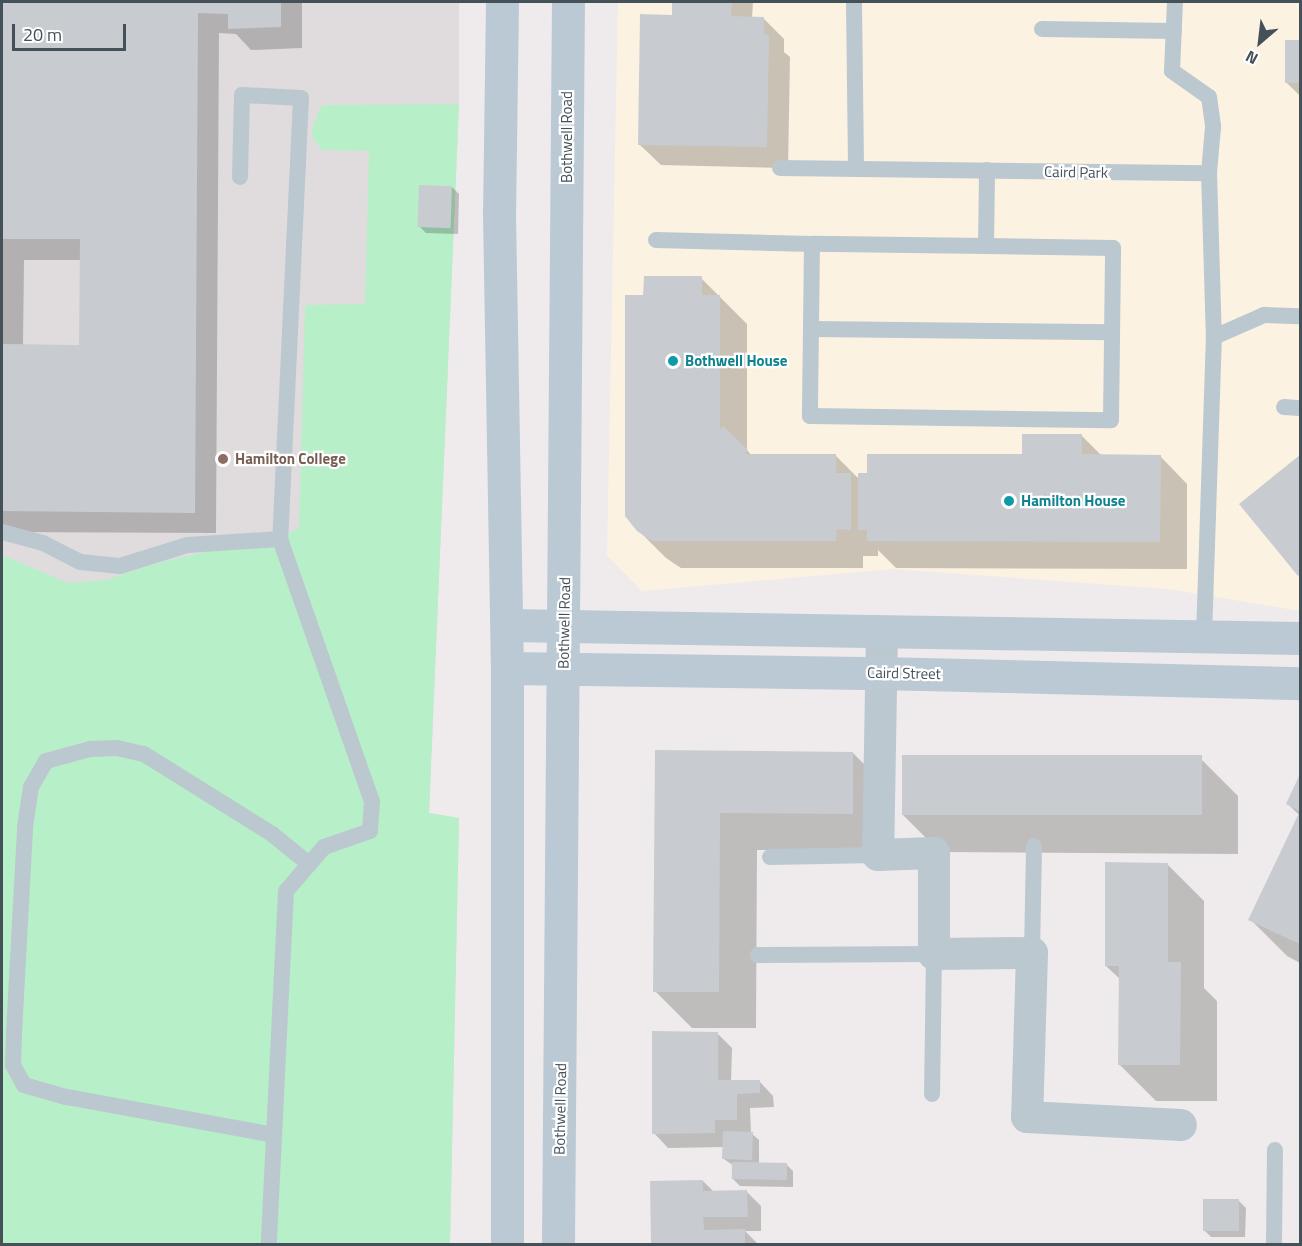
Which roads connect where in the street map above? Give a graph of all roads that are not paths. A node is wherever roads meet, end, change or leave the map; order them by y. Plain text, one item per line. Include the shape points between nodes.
1 (502, 2) edge
2 (568, 2) edge
3 (855, 2) edge
4 (1175, 2) edge
5 (1042, 29) dead end
6 (1174, 31) junction
7 (780, 168) dead end
8 (856, 168) junction
9 (987, 170) junction
10 (1209, 173) junction
11 (240, 177) dead end
12 (656, 240) dead end
13 (812, 244) junction
14 (986, 246) junction
15 (1300, 316) edge
16 (811, 329) junction
17 (1112, 332) junction
18 (1214, 336) junction
19 (2, 532) edge
20 (280, 539) junction
21 (507, 625) junction
22 (565, 627) junction
23 (882, 632) junction
24 (1204, 636) junction
25 (1300, 638) edge
26 (507, 668) junction
27 (563, 669) junction
28 (880, 673) junction
29 (1300, 683) edge
30 (1034, 846) dead end
31 (878, 855) junction
32 (770, 857) dead end
33 (309, 864) junction
34 (1032, 953) junction
35 (934, 954) junction
36 (758, 956) dead end
37 (933, 1094) dead end
38 (1181, 1125) dead end
39 (274, 1135) junction
40 (1275, 1150) dead end
41 (269, 1245) edge
42 (507, 1245) edge
43 (558, 1245) edge
44 (1274, 1245) edge

1 - 21 main road via 500,214
2 - 22 main road, Bothwell Road
3 - 8 lane
4 - 6 lane
5 - 6 lane
6 - 10 lane via 1172,71 1209,97 1213,127
7 - 8 lane, Caird Park
8 - 9 lane, Caird Park
9 - 10 lane, Caird Park
9 - 14 lane
10 - 18 lane
11 - 20 lane via 242,95 301,98
12 - 13 lane
13 - 14 lane
13 - 16 lane
14 - 17 lane via 1113,248
15 - 18 lane via 1264,315
16 - 17 lane
16 - 17 lane via 810,416 1111,420
18 - 24 lane
19 - 20 lane via 43,543 80,562 120,566 186,545
20 - 33 lane via 372,801 370,831 324,847
21 - 22 main road
21 - 26 main road
22 - 23 main road
22 - 27 main road, Bothwell Road
23 - 24 main road
23 - 28 street
24 - 25 main road
26 - 27 main road, Caird Street
26 - 42 main road
27 - 28 main road, Caird Street
27 - 43 main road, Bothwell Road
28 - 29 main road, Caird Street
28 - 31 street
30 - 34 lane
31 - 32 lane
31 - 35 street via 934,854
33 - 39 lane via 286,891
33 - 39 lane via 272,834 144,754 90,748 46,761 30,787 13,1065 24,1085 66,1097
34 - 35 street
34 - 38 street via 1027,1118
35 - 36 lane
35 - 37 lane
39 - 41 lane
40 - 44 lane

